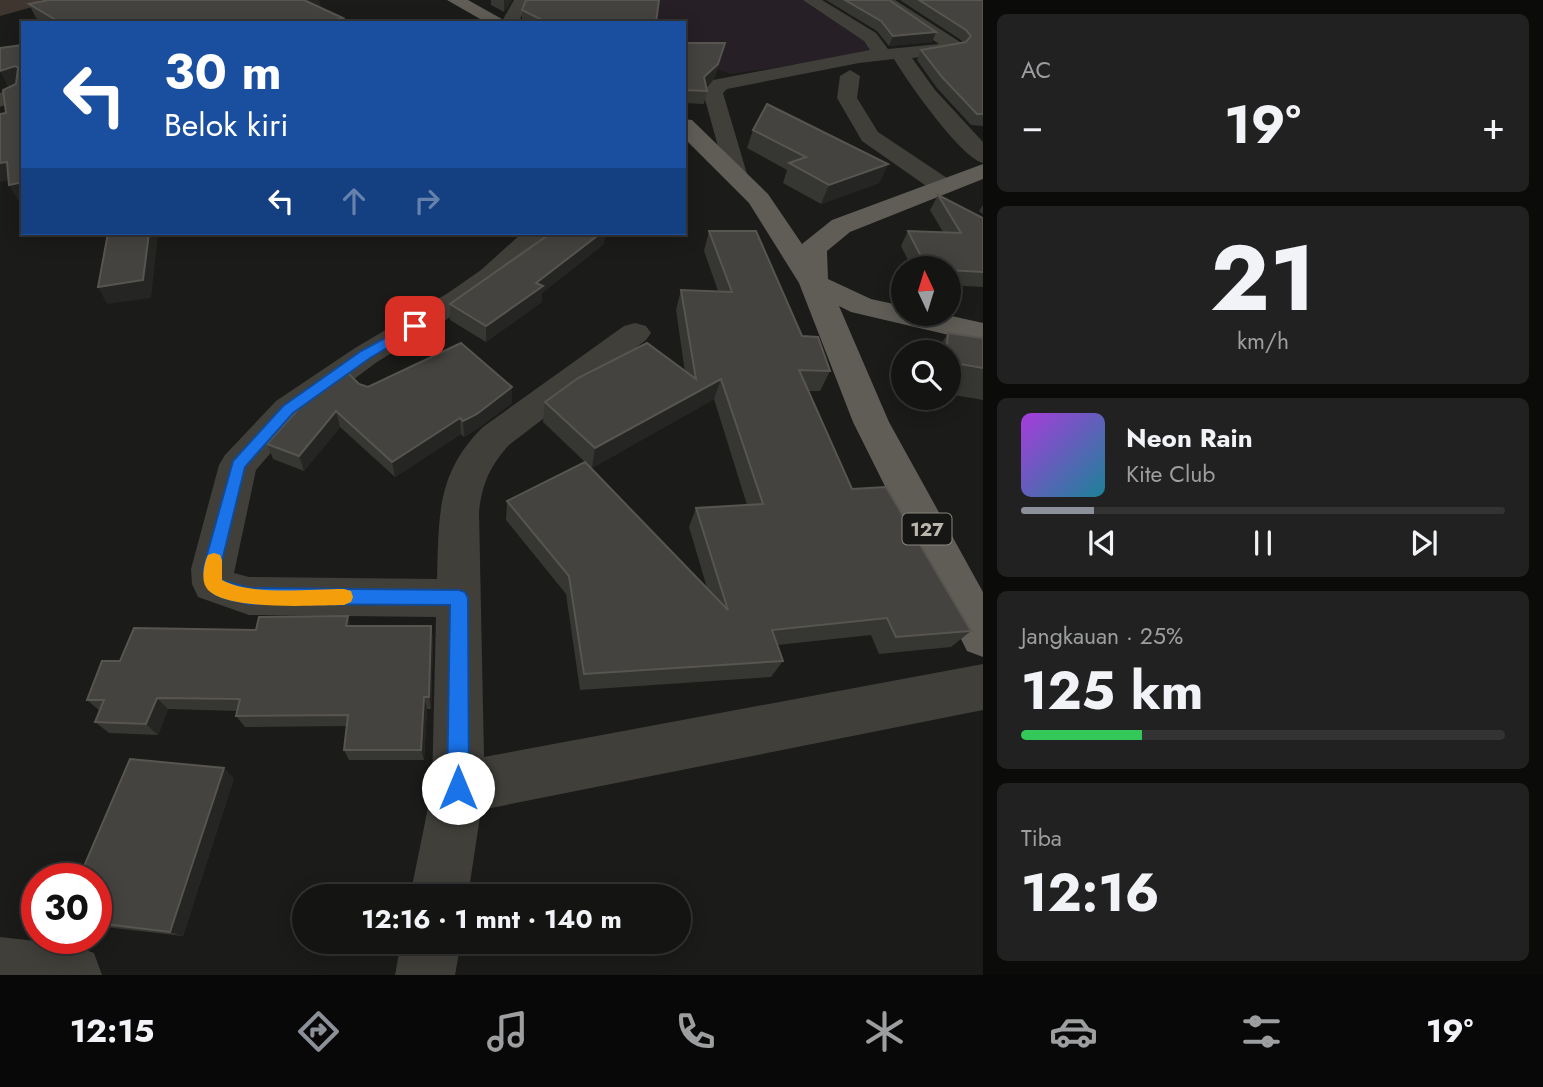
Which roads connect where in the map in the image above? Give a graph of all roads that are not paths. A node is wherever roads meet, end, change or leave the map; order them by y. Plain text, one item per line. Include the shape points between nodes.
1 (522, 0) edge
2 (811, 0) edge
3 (884, 0) edge
4 (460, 1) edge
5 (497, 21) edge
6 (510, 21) edge
7 (891, 54) junction
8 (850, 76) dead end
9 (21, 90) edge
10 (0, 101) edge
11 (686, 127) edge
12 (983, 156) edge
13 (983, 171) edge
14 (735, 174) junction
15 (941, 185) junction
16 (759, 199) junction
17 (841, 226) junction
18 (536, 235) edge
19 (814, 284) junction
20 (635, 332) dead end
21 (983, 333) edge
22 (459, 598) junction
23 (983, 636) edge
24 (983, 687) edge
25 (458, 788) junction
26 (441, 884) edge
27 (429, 954) edge
28 (0, 967) edge
29 (72, 975) edge
30 (425, 975) edge

1 - 6 street
2 - 7 street
3 - 7 street via 954,46
4 - 5 main road
7 - 12 street
7 - 14 street via 767,74 715,88 717,113
8 - 15 street via 847,98 870,136
9 - 10 street
11 - 14 main road, 127
13 - 15 main road
14 - 16 main road, 127
15 - 17 main road
16 - 17 main road via 793,218
16 - 19 main road, 127
17 - 19 main road via 813,249
18 - 22 street via 470,292 366,355 281,417 238,465 212,569 213,584 249,596
19 - 21 main road via 862,306
19 - 23 main road, 127 via 871,422
20 - 22 street via 477,454 461,493
22 - 25 street
24 - 25 street
25 - 26 street
27 - 30 street
28 - 29 street

